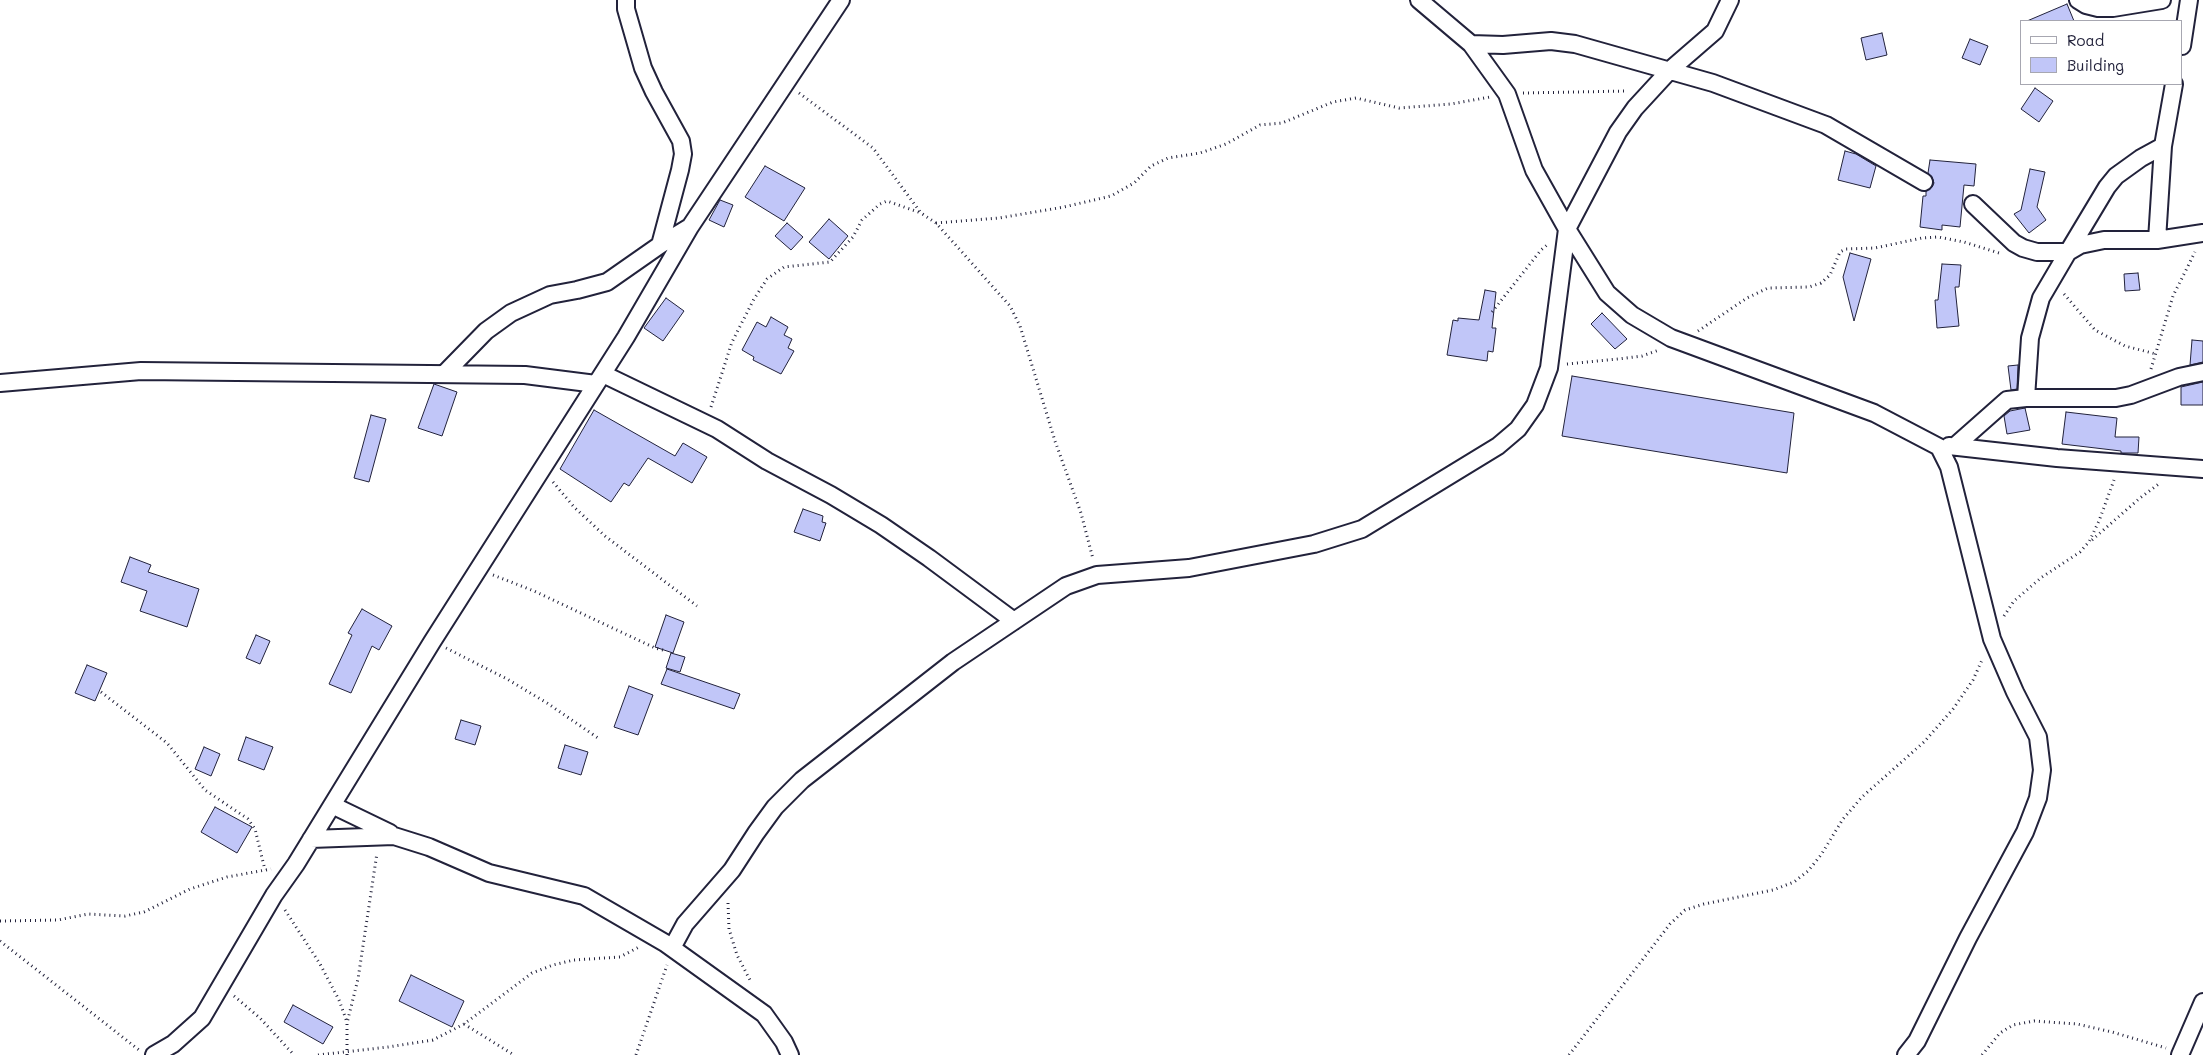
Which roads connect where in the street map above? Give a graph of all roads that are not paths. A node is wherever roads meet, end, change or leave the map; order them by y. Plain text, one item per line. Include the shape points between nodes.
1 (626, 0) edge
2 (841, 0) edge
3 (1419, 0) edge
4 (1730, 0) edge
5 (2078, 0) edge
6 (2162, 0) edge
7 (2189, 0) edge
8 (2183, 39) edge
9 (1471, 44) junction
10 (1670, 70) junction
11 (2174, 85) edge
12 (2163, 146) junction
13 (1924, 182) dead end
14 (1973, 204) dead end
15 (690, 227) junction
16 (1566, 233) junction
17 (2157, 240) junction
18 (2200, 240) edge
19 (660, 245) junction
20 (2068, 252) junction
21 (2203, 372) edge
22 (444, 374) junction
23 (600, 379) junction
24 (0, 383) edge
25 (2026, 398) junction
26 (1947, 446) junction
27 (2195, 468) edge
28 (1014, 621) junction
29 (332, 805) junction
30 (387, 835) junction
31 (311, 839) junction
32 (672, 948) junction
33 (2203, 1002) edge
34 (2180, 1054) edge
35 (154, 1055) edge
36 (790, 1055) edge
37 (1906, 1055) edge

1 - 19 street via 643,68 681,141 680,170
2 - 15 street
3 - 9 street
4 - 10 street via 1715,31
5 - 6 street via 2098,8 2113,8
7 - 8 street
9 - 10 street via 1551,41 1575,44
9 - 16 street via 1507,94 1534,170
10 - 13 street via 1746,94 1826,125
10 - 16 street via 1650,89 1618,132
11 - 12 street
12 - 17 street
12 - 20 street via 2116,176
14 - 20 street via 2014,243 2037,252
15 - 19 street
15 - 23 street
16 - 26 street via 1607,293 1632,315 1680,342 1874,413
16 - 28 street via 1549,368 1535,404 1518,429 1498,446 1362,529 1314,544 1189,568 1097,575 1066,586
17 - 18 street
17 - 20 street via 2104,240 2080,245
19 - 22 street via 607,282 550,295 511,313 486,332
20 - 25 street via 2041,298 2030,338
21 - 25 street via 2116,398
22 - 23 street
22 - 24 street via 141,371
23 - 28 street via 717,429 767,461 831,495 929,558
23 - 29 street via 541,468
25 - 26 street via 2007,400
26 - 27 street
26 - 37 street via 1949,467 1992,639 2038,737 2042,770 2038,798 2025,832 1917,1041
28 - 32 street via 953,662 802,780 775,808 732,870 685,924
29 - 30 street
29 - 31 street
30 - 31 street
30 - 32 street via 429,847 489,872 584,896
31 - 35 street via 202,1018 173,1044
32 - 36 street via 764,1014
33 - 34 street

